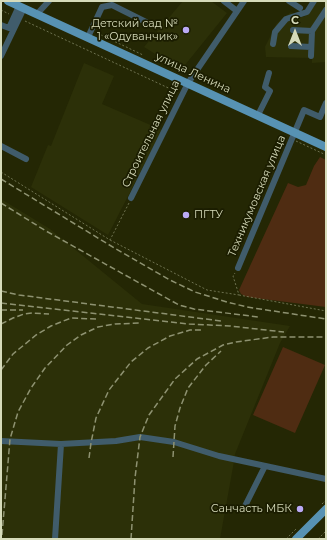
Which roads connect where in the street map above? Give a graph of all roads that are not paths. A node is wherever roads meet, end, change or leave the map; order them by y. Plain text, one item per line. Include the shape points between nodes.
1 (8, 1) edge
2 (49, 1) edge
3 (224, 1) edge
4 (244, 1) edge
5 (289, 1) edge
6 (314, 1) edge
7 (22, 7) junction
8 (300, 8) dead end
9 (326, 10) edge
10 (237, 11) junction
11 (37, 14) junction
12 (17, 17) junction
13 (146, 22) dead end
14 (1, 25) edge
15 (293, 30) dead end
16 (312, 31) junction
17 (88, 37) junction
18 (272, 44) dead end
19 (291, 46) dead end
20 (310, 47) junction
21 (1, 56) edge
22 (311, 56) dead end
23 (269, 73) dead end
24 (188, 83) junction
25 (326, 103) edge
26 (258, 115) junction
27 (293, 136) junction
28 (1, 146) edge
29 (326, 147) edge
30 (26, 159) dead end
31 (131, 198) road end
32 (238, 268) road end
33 (1, 441) edge
34 (61, 444) junction
35 (265, 466) junction
36 (326, 479) edge
37 (245, 506) dead end
38 (326, 509) edge
39 (55, 539) edge
40 (296, 539) edge

1 - 7 main road, улица Ленина
2 - 11 street
3 - 10 street
4 - 10 street, Строительная улица
5 - 8 street
6 - 18 street via 307,12 286,19 275,32
7 - 11 main road, улица Ленина
7 - 12 street
9 - 16 street
10 - 24 street, Строительная улица
11 - 17 main road, улица Ленина
12 - 14 street via 9,28
12 - 21 street
13 - 17 street via 112,5 102,6
15 - 16 street
16 - 20 street
17 - 24 main road, улица Ленина
19 - 20 street
20 - 22 street
23 - 26 street via 265,87 270,91
24 - 26 main road, улица Ленина
24 - 31 street, Строительная улица
25 - 27 street, Техникумовская улица via 320,117 304,110
26 - 27 main road, улица Ленина
27 - 29 main road, улица Ленина
27 - 32 street, Техникумовская улица
28 - 30 street
33 - 34 street
34 - 35 street via 140,437 174,442 219,456
34 - 39 street
35 - 36 street
35 - 37 street
38 - 40 main road

